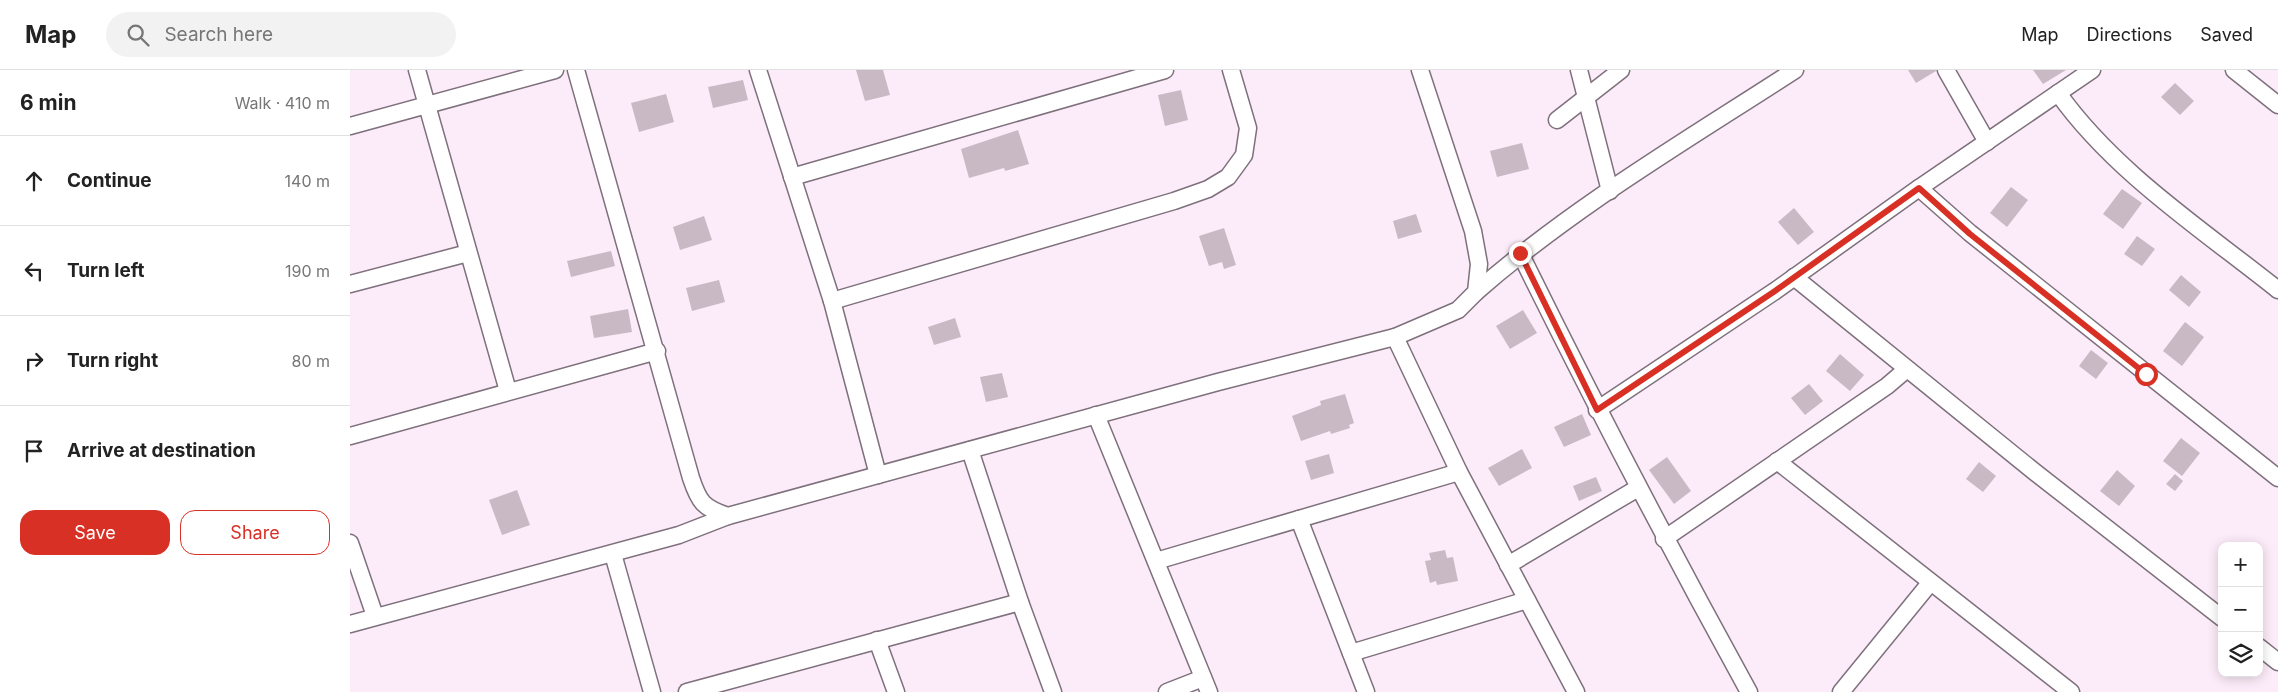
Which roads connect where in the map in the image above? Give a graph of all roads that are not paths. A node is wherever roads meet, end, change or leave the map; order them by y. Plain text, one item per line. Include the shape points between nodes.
1 (417, 70) edge
2 (555, 70) edge
3 (576, 70) edge
4 (758, 70) edge
5 (1166, 70) edge
6 (1231, 70) edge
7 (1420, 70) edge
8 (1579, 70) edge
9 (1621, 70) edge
10 (1795, 70) edge
11 (1946, 70) edge
12 (2092, 70) edge
13 (2234, 70) edge
14 (2058, 93) junction
15 (1588, 98) junction
16 (427, 104) junction
17 (2278, 105) edge
18 (1557, 120) dead end
19 (350, 126) edge
20 (1987, 142) junction
21 (792, 177) junction
22 (1919, 188) junction
23 (1610, 191) junction
24 (468, 252) junction
25 (1520, 253) junction
26 (1794, 277) junction
27 (350, 284) edge
28 (2278, 290) edge
29 (1476, 292) junction
30 (832, 301) junction
31 (1395, 337) junction
32 (657, 351) junction
33 (1907, 369) junction
34 (508, 391) junction
35 (1597, 410) junction
36 (1096, 415) junction
37 (350, 436) edge
38 (970, 450) junction
39 (1777, 461) junction
40 (1459, 472) junction
41 (878, 475) junction
42 (2278, 478) edge
43 (1638, 488) junction
44 (728, 516) junction
45 (1299, 519) junction
46 (1664, 539) junction
47 (350, 543) edge
48 (613, 554) junction
49 (1156, 561) junction
50 (1508, 565) junction
51 (1930, 583) junction
52 (1527, 600) junction
53 (1020, 602) junction
54 (2218, 615) edge
55 (375, 616) junction
56 (350, 624) edge
57 (877, 640) junction
58 (2263, 650) edge
59 (1351, 652) junction
60 (2278, 662) edge
61 (1206, 685) edge
62 (652, 692) edge
63 (687, 692) edge
64 (896, 692) edge
65 (1053, 692) edge
66 (1167, 692) edge
67 (1366, 692) edge
68 (1576, 692) edge
69 (1749, 692) edge
70 (1841, 692) edge
71 (2071, 692) edge

1 - 16 street
2 - 16 street
3 - 32 street
4 - 21 street
5 - 21 street
6 - 30 street via 1248,128 1244,155 1228,176 1208,189
7 - 29 street via 1473,231 1479,264
8 - 15 street
9 - 15 street
10 - 23 street
11 - 20 street
12 - 14 street
13 - 17 street
14 - 20 street
14 - 28 street via 2078,121 2110,155
15 - 18 street
15 - 23 street
16 - 19 street
16 - 24 street
20 - 22 street
21 - 30 street
22 - 26 street
22 - 42 street via 1970,234
23 - 25 street
24 - 27 street
24 - 34 street
25 - 29 street
25 - 35 street
26 - 33 street
26 - 35 street
29 - 31 street via 1458,310 1444,318
30 - 41 street
31 - 36 street
31 - 40 street
32 - 34 street
32 - 44 street via 698,500 710,511
33 - 39 street
33 - 54 street
34 - 37 street
35 - 43 street
36 - 38 street
36 - 49 street
38 - 41 street
38 - 53 street
39 - 46 street
39 - 51 street
40 - 45 street
40 - 50 street
41 - 44 street
43 - 46 street
43 - 50 street
44 - 48 street via 679,535
45 - 49 street
45 - 59 street
46 - 69 street
47 - 55 street
48 - 55 street
48 - 62 street
49 - 61 street
50 - 52 street
51 - 70 street
51 - 71 street
52 - 59 street
52 - 68 street
53 - 57 street
53 - 65 street
55 - 56 street
57 - 63 street
57 - 64 street
58 - 60 street
59 - 67 street
61 - 66 street

